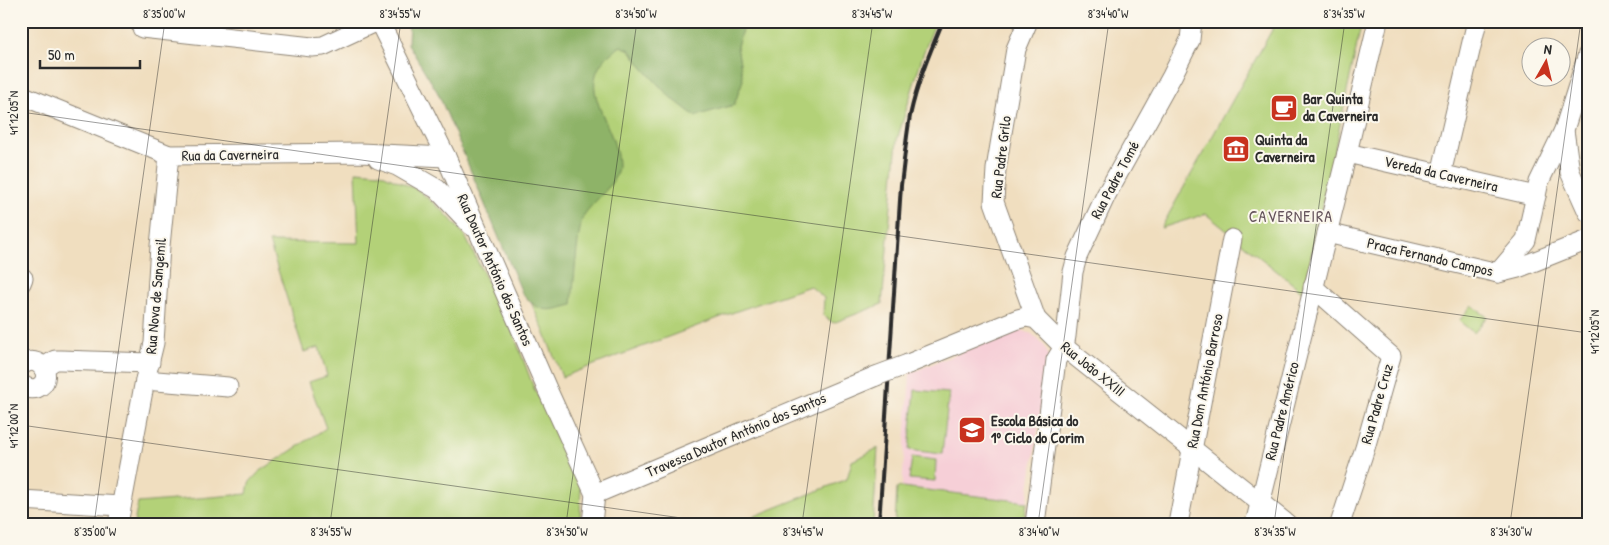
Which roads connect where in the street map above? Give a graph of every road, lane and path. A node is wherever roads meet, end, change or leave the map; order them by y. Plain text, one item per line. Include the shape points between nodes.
1 (378, 21) edge
2 (1028, 21) edge
3 (1192, 21) edge
4 (1378, 21) edge
5 (1477, 21) edge
6 (142, 28) dead end
7 (1588, 54) edge
8 (21, 95) edge
9 (1564, 130) junction
10 (360, 153) junction
11 (1347, 154) junction
12 (169, 155) junction
13 (446, 157) junction
14 (1441, 174) junction
15 (1536, 196) junction
16 (1588, 212) edge
17 (1328, 233) junction
18 (481, 235) junction
19 (1232, 239) dead end
20 (1526, 240) junction
21 (1588, 240) edge
22 (1541, 260) junction
23 (1498, 272) junction
24 (1311, 293) junction
25 (1036, 318) junction
26 (1064, 347) junction
27 (22, 364) edge
28 (43, 368) junction
29 (148, 372) junction
30 (21, 384) edge
31 (228, 387) dead end
32 (1192, 448) junction
33 (595, 494) junction
34 (21, 500) edge
35 (1260, 502) junction
36 (119, 515) edge
37 (592, 524) edge
38 (1035, 524) edge
39 (1178, 524) edge
40 (1255, 524) edge
41 (1287, 524) edge
42 (1340, 524) edge

1 - 6 street via 323,46 312,47
1 - 13 street, Rua Doutor António dos Santos
2 - 25 street, Rua Padre Grilo via 1016,49 996,169 994,202
3 - 26 street, Rua Padre Tomé via 1190,40 1106,195 1077,257
4 - 11 street, Rua Padre Américo
5 - 14 street
7 - 9 street
8 - 12 street, Rua da Caverneira
9 - 15 street via 1539,182
9 - 16 street via 1570,172
10 - 12 street, Rua da Caverneira
10 - 13 street, Rua da Caverneira
10 - 18 street, Rua da Caverneira via 397,166 437,189
11 - 14 street, Vereda da Caverneira
11 - 17 street, Rua Padre Américo
12 - 29 street, Rua Nova de Sangemil via 154,343
13 - 18 street, Rua Doutor António dos Santos
14 - 15 street, Vereda da Caverneira
15 - 20 street
17 - 23 street, Praça Fernando Campos
17 - 24 street, Rua Padre Américo
18 - 33 street, Rua Doutor António dos Santos
19 - 32 street, Rua Dom António Barroso
20 - 22 street
20 - 23 street
21 - 22 street, Praça Fernando Campos
22 - 23 street, Praça Fernando Campos
24 - 35 street, Rua Padre Américo
24 - 42 street, Rua Padre Cruz via 1391,356
25 - 26 street, Rua João XXIII
25 - 33 street, Travessa Doutor António dos Santos, bridge via 1018,319
26 - 32 street, Rua João XXIII
26 - 38 street, Rua Padre Tomé via 1056,360
27 - 28 street via 37,362
28 - 29 street via 61,360
28 - 30 street via 46,376 42,385 34,389
29 - 31 street
29 - 36 street, Rua Nova de Sangemil
32 - 35 street, Rua João XXIII
32 - 39 street, Rua Dom António Barroso
33 - 37 street
34 - 36 street
35 - 40 street, Rua Padre Américo
35 - 41 street, Rua João XXIII

